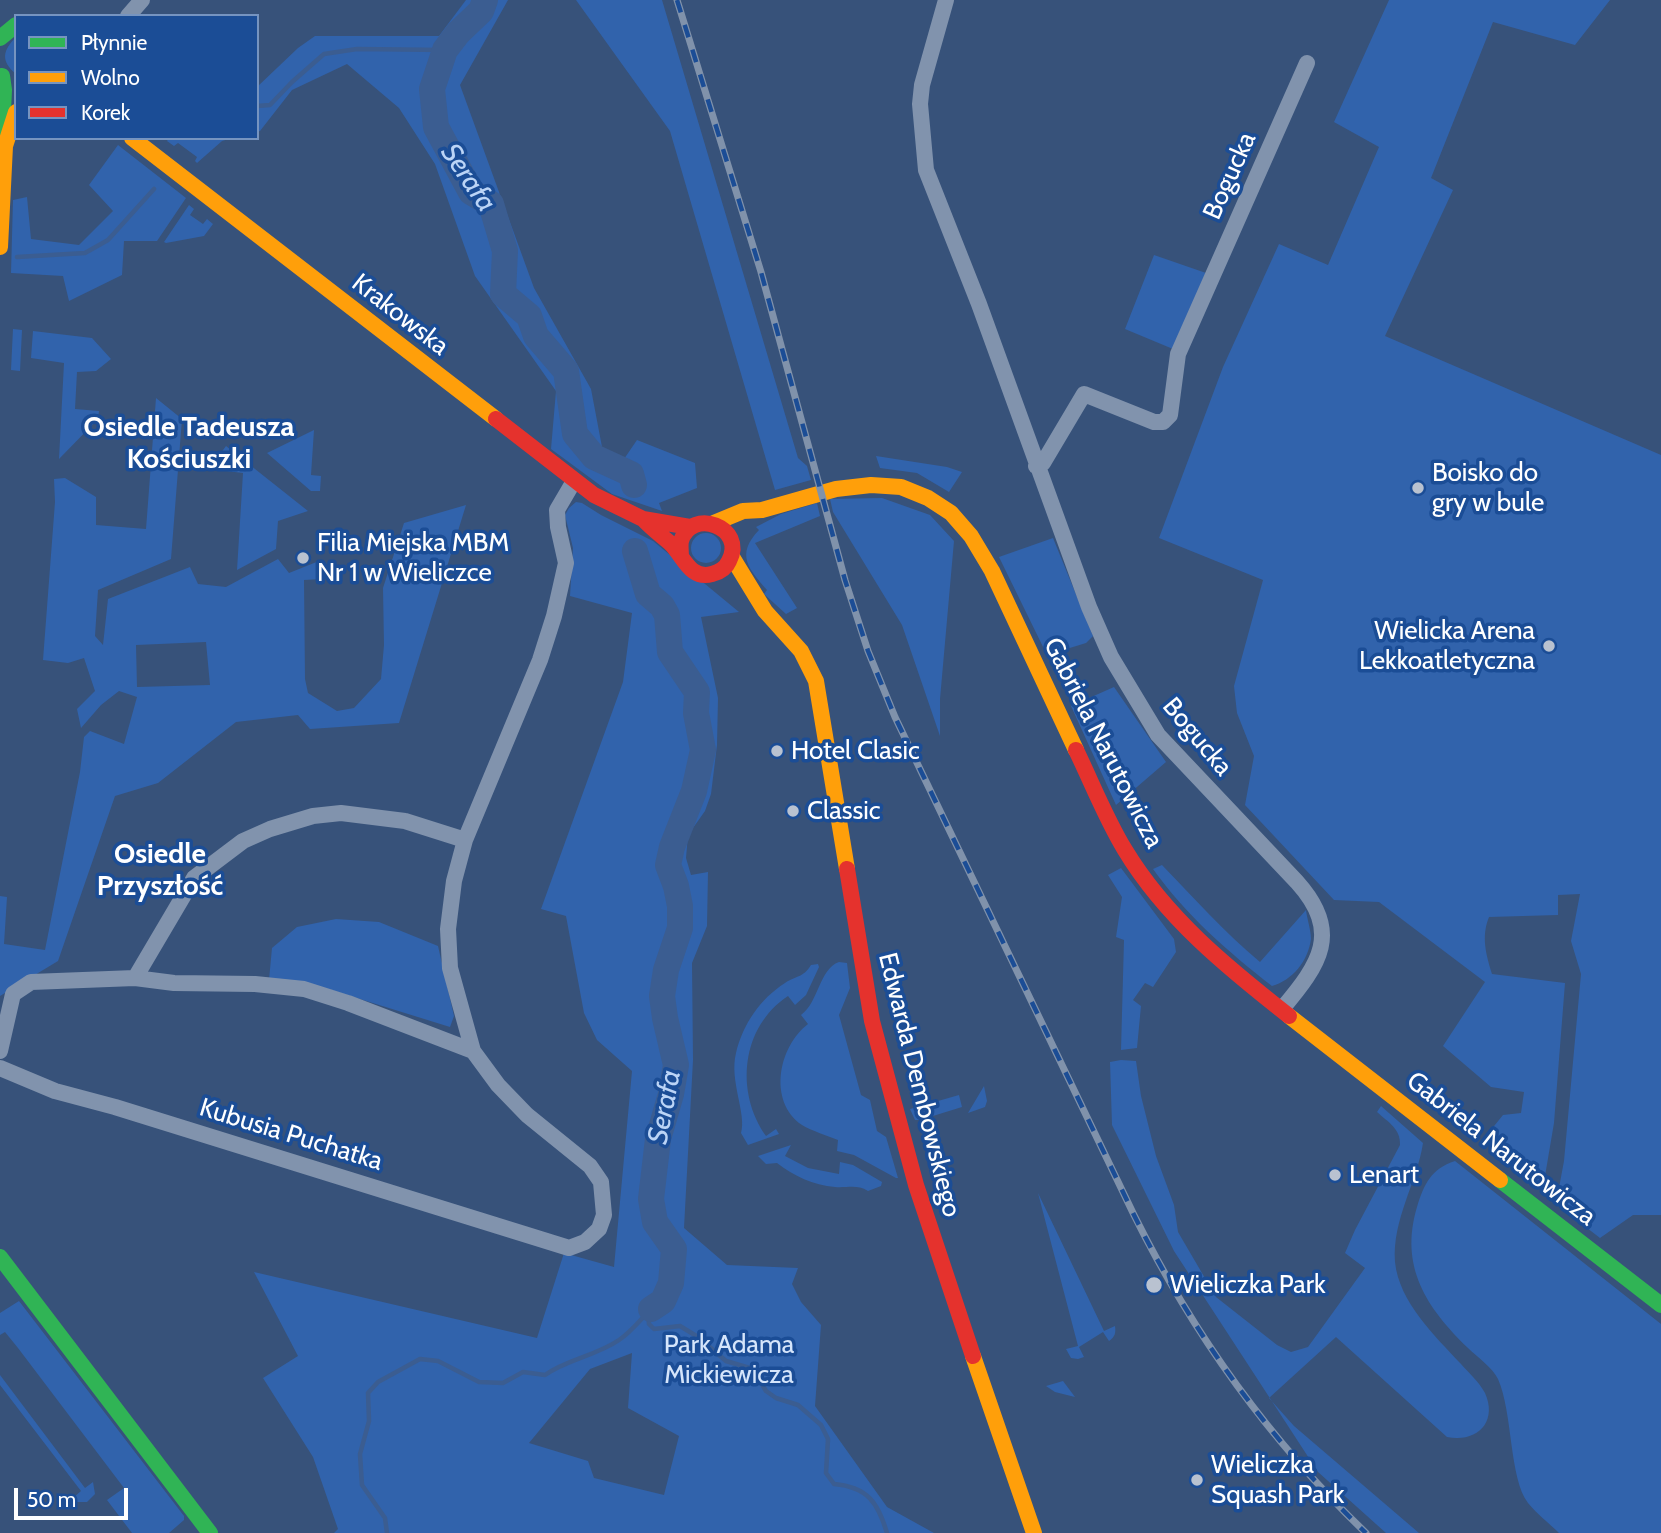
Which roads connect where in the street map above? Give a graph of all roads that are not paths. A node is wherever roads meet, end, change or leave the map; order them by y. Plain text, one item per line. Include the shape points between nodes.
1 (142, 0) edge
2 (946, 0) edge
3 (130, 14) edge
4 (14, 27) edge
5 (0, 38) edge
6 (1307, 63) dead end
7 (6, 78) edge
8 (14, 118) edge
9 (140, 140) edge
10 (5, 146) junction
11 (0, 247) edge
12 (1036, 466) junction
13 (574, 481) junction
14 (762, 510) junction
15 (643, 519) junction
16 (714, 523) junction
17 (690, 527) junction
18 (732, 552) junction
19 (681, 557) junction
20 (707, 575) junction
21 (765, 611) junction
22 (465, 840) junction
23 (135, 978) junction
24 (1282, 1009) junction
25 (0, 1051) edge
26 (473, 1051) junction
27 (0, 1068) edge
28 (0, 1257) edge
29 (7, 1274) edge
30 (1661, 1305) edge
31 (210, 1533) edge
32 (1034, 1533) edge

1 - 3 street
2 - 12 street, Bogucka via 922,85 926,170
4 - 5 main road
6 - 12 street, Bogucka via 1178,354 1171,415 1154,422 1084,394 1043,463
7 - 10 main road
8 - 10 main road
9 - 13 main road, Krakowska
10 - 11 main road
12 - 24 street, Bogucka via 1095,621 1146,717 1303,888 1317,910 1323,930 1317,958
13 - 15 main road, Krakowska
13 - 22 street via 558,510 566,564 554,616
14 - 16 main road via 743,511
14 - 18 main road
14 - 24 main road, Gabriela Narutowicza via 836,489 871,485 901,487 951,513 992,571 1125,850 1156,894 1196,938
15 - 17 main road, Krakowska
15 - 19 main road, Krakowska
16 - 17 main road
16 - 18 main road via 728,533
17 - 19 main road via 681,541
18 - 20 main road via 722,570
18 - 21 main road, Edwarda Dembowskiego
19 - 20 main road via 691,570
20 - 21 main road, Edwarda Dembowskiego
21 - 32 main road, Edwarda Dembowskiego via 801,651 816,681 872,1021 916,1185
22 - 23 street via 405,821 341,813 270,829 243,841 194,878
22 - 26 street via 448,929 450,968
23 - 25 street via 31,982 13,994
23 - 26 street via 309,990
24 - 30 main road, Gabriela Narutowicza
26 - 27 street, Kubusia Puchatka via 527,1115 590,1166 601,1182 604,1215 599,1229 585,1242 569,1248 55,1091
28 - 29 main road
29 - 31 main road

